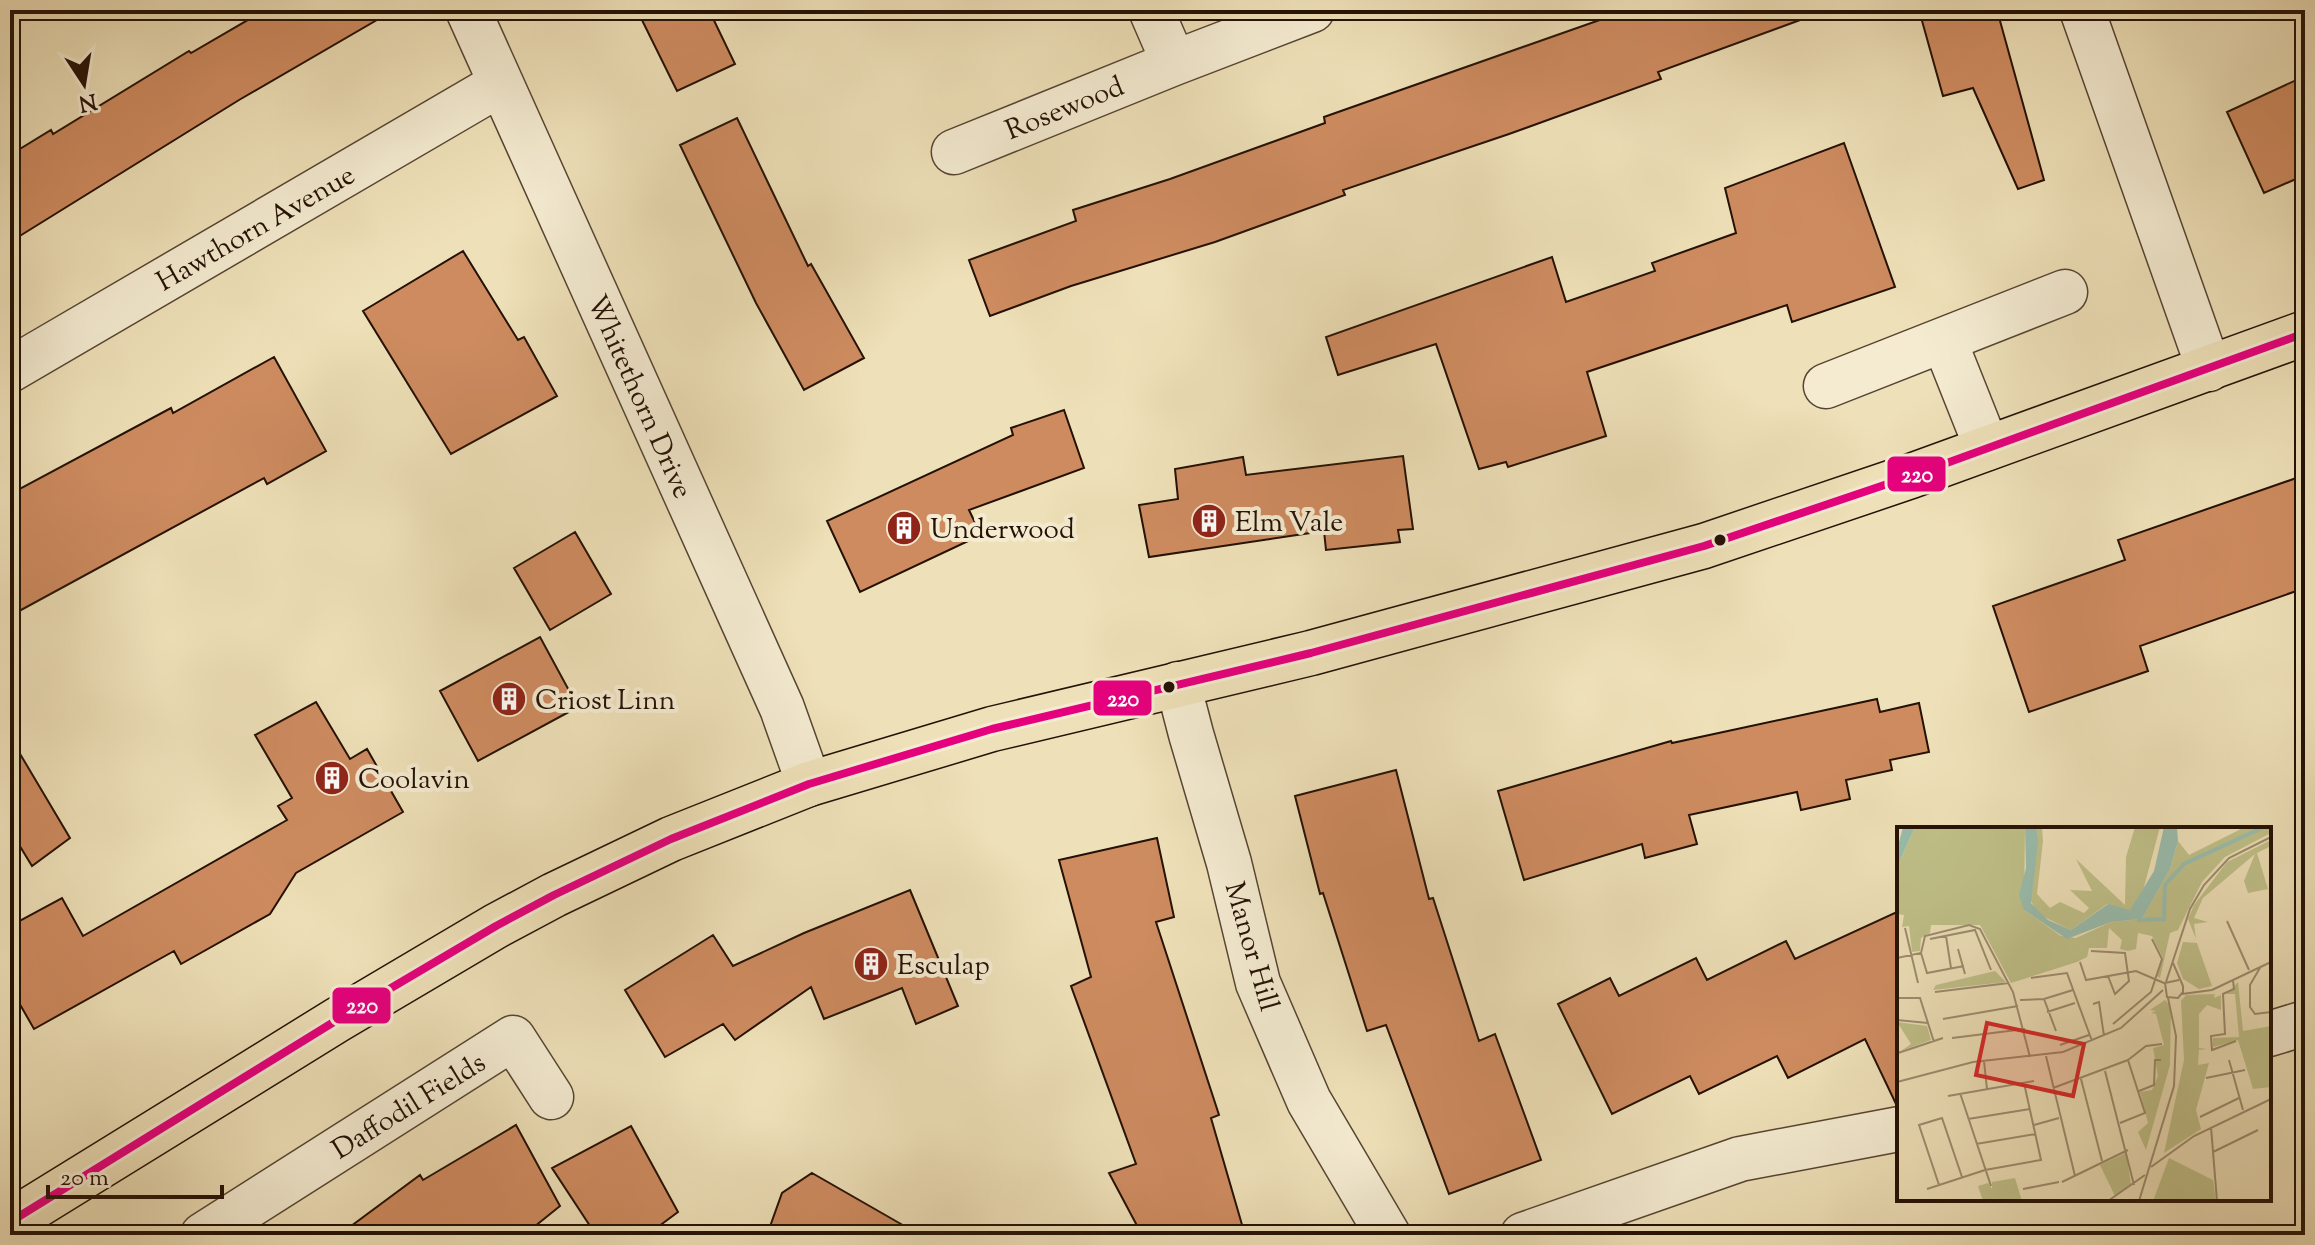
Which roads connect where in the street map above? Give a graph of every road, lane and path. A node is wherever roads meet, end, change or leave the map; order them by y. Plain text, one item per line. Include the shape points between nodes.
1 (468, 10) edge
2 (1151, 10) edge
3 (1312, 10) edge
4 (2082, 10) edge
5 (1174, 63) junction
6 (500, 84) junction
7 (954, 152) dead end
8 (2065, 292) dead end
9 (2305, 333) edge
10 (1944, 340) junction
11 (2209, 369) junction
12 (10, 370) edge
13 (1826, 386) dead end
14 (1987, 448) junction
15 (1178, 684) junction
16 (809, 784) junction
17 (2305, 1023) edge
18 (2271, 1033) edge
19 (551, 1097) dead end
20 (1897, 1129) edge
21 (10, 1222) edge
22 (203, 1235) edge
23 (1388, 1235) edge
24 (1523, 1235) edge

1 - 6 street, Whitethorn Drive
2 - 5 street
3 - 5 street, Rosewood
4 - 11 street
5 - 7 street, Rosewood
6 - 12 street, Hawthorn Avenue
6 - 16 street, Whitethorn Drive via 776,693
8 - 10 street
9 - 11 main road
10 - 13 street
10 - 14 street
11 - 14 main road
14 - 15 main road via 1704,546
15 - 16 main road via 992,729
15 - 23 street, Manor Hill via 1258,983 1309,1101
16 - 21 main road via 671,839 496,926
17 - 18 street
19 - 22 street, Daffodil Fields via 513,1038
20 - 24 street via 1740,1159

